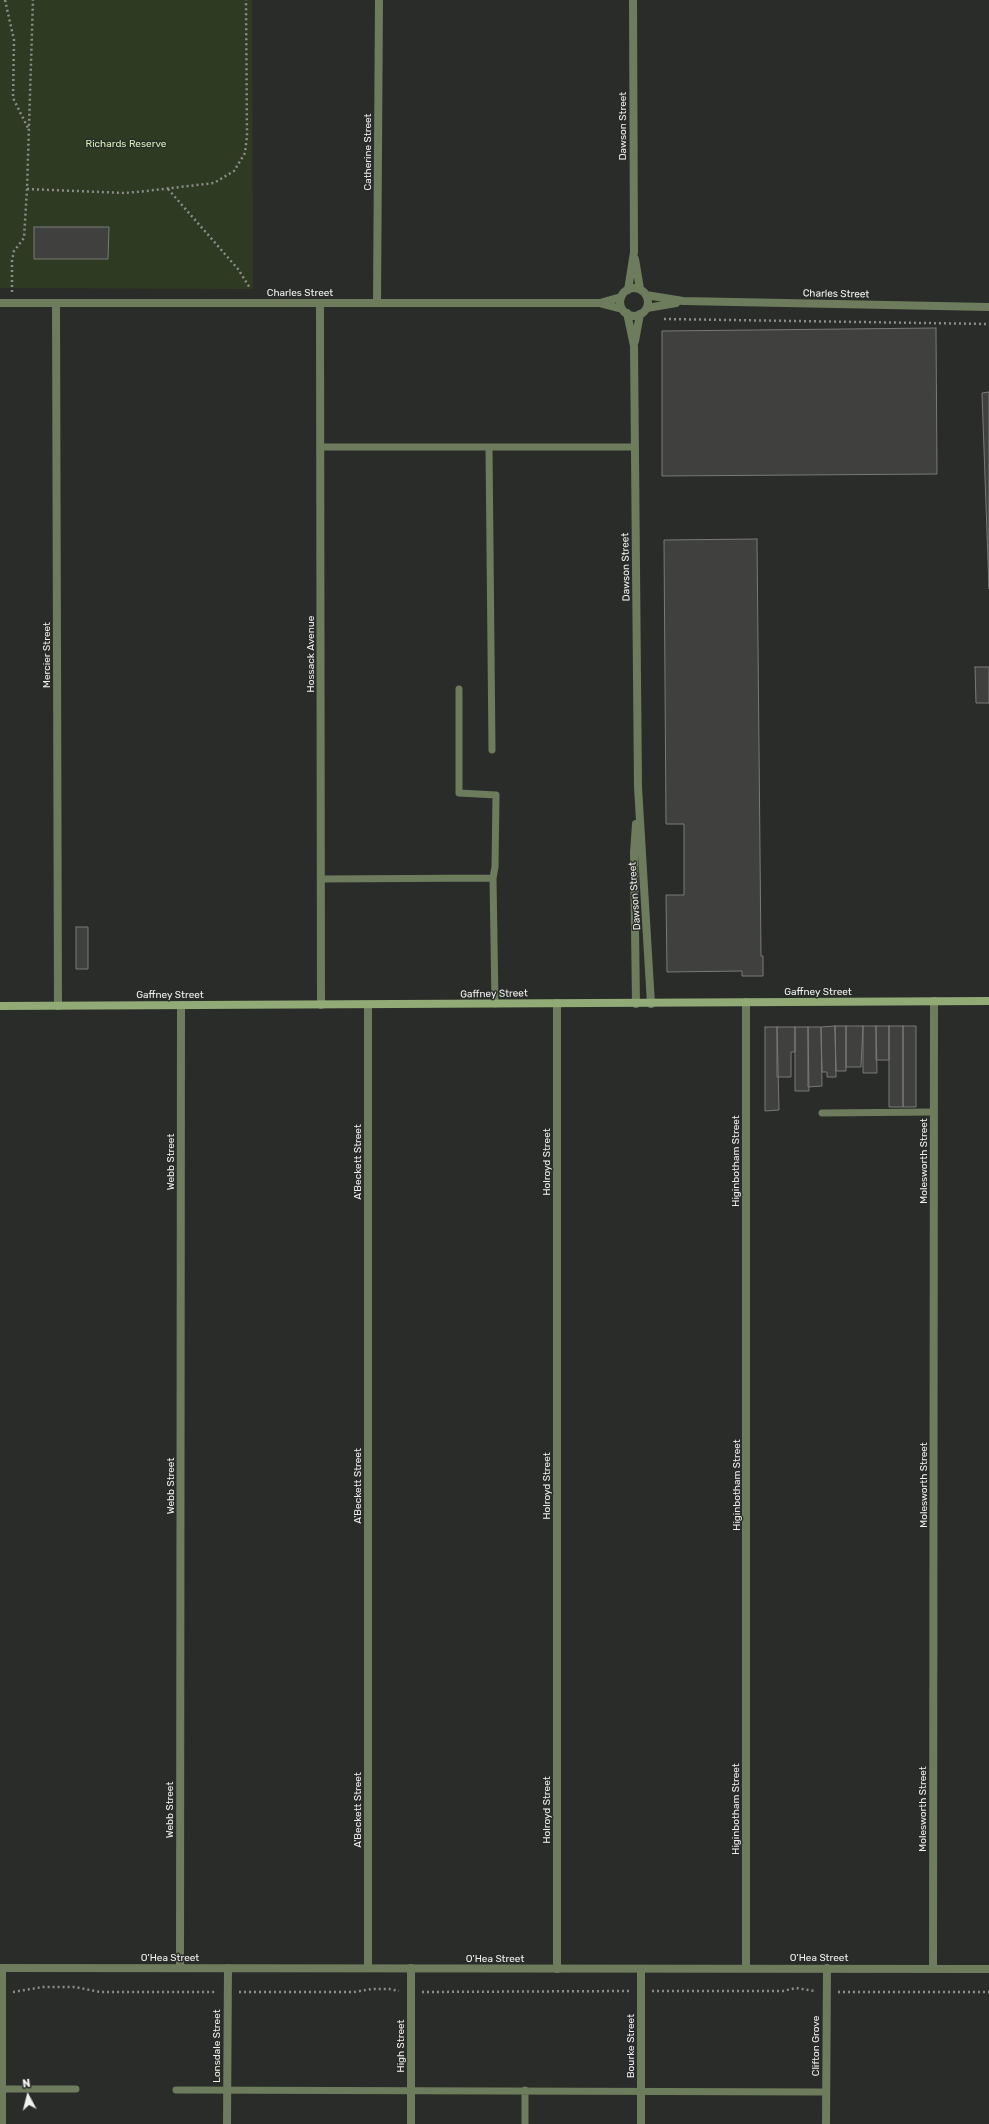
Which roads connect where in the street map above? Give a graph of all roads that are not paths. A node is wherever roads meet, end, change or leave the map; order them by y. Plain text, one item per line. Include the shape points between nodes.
1 (379, 0) edge
2 (633, 0) edge
3 (634, 252) junction
4 (640, 289) junction
5 (628, 290) junction
6 (646, 296) junction
7 (621, 297) junction
8 (683, 302) junction
9 (0, 303) edge
10 (56, 303) junction
11 (320, 303) junction
12 (377, 303) junction
13 (599, 304) junction
14 (989, 307) edge
15 (647, 308) junction
16 (624, 311) junction
17 (640, 314) junction
18 (634, 346) junction
19 (320, 447) junction
20 (489, 447) junction
21 (635, 447) junction
22 (459, 688) dead end
23 (492, 750) dead end
24 (638, 787) junction
25 (493, 878) junction
26 (321, 879) junction
27 (934, 1001) junction
28 (989, 1001) edge
29 (746, 1002) junction
30 (557, 1003) junction
31 (495, 1004) junction
32 (636, 1004) junction
33 (651, 1004) junction
34 (181, 1005) junction
35 (321, 1005) junction
36 (368, 1005) junction
37 (0, 1006) edge
38 (58, 1006) junction
39 (934, 1112) junction
40 (822, 1113) dead end
41 (1, 1968) edge
42 (180, 1968) junction
43 (228, 1968) junction
44 (368, 1968) junction
45 (411, 1968) junction
46 (746, 1968) junction
47 (827, 1968) junction
48 (933, 1968) junction
49 (557, 1969) junction
50 (641, 1969) junction
51 (989, 1969) edge
52 (2, 2089) junction
53 (76, 2089) dead end
54 (176, 2090) dead end
55 (227, 2090) junction
56 (411, 2090) junction
57 (525, 2090) junction
58 (641, 2091) junction
59 (826, 2092) junction
60 (2, 2124) edge
61 (227, 2124) edge
62 (411, 2124) edge
63 (525, 2124) edge
64 (641, 2124) edge
65 (826, 2124) edge

1 - 12 street, Catherine Street
2 - 3 street, Dawson Street
3 - 4 street, Dawson Street
3 - 5 street, Dawson Street
4 - 5 street
4 - 6 street
5 - 7 street
6 - 8 street, Charles Street
6 - 15 street
7 - 13 street, Charles Street
7 - 16 street
8 - 14 street, Charles Street
8 - 15 street, Charles Street
9 - 10 street, Charles Street
10 - 11 street, Charles Street
10 - 38 street, Mercier Street
11 - 12 street, Charles Street
11 - 19 street, Hossack Avenue
12 - 13 street, Charles Street
13 - 16 street, Charles Street
15 - 17 street
16 - 17 street via 631,315
16 - 18 street, Dawson Street
17 - 18 street, Dawson Street
18 - 21 street, Dawson Street
19 - 20 lane
19 - 26 street, Hossack Avenue
20 - 21 lane
20 - 23 lane
21 - 24 street, Dawson Street
22 - 25 lane via 459,793 496,795 496,867
24 - 32 street, Dawson Street via 634,853
24 - 33 street, Dawson Street
25 - 26 lane
25 - 31 lane
26 - 35 street, Hossack Avenue
27 - 28 main road, Gaffney Street
27 - 29 main road, Gaffney Street
27 - 39 street, Molesworth Street
29 - 33 main road, Gaffney Street
29 - 46 street, Higinbotham Street
30 - 31 main road, Gaffney Street
30 - 32 main road, Gaffney Street
30 - 49 street, Holroyd Street
31 - 36 main road, Gaffney Street
32 - 33 main road, Gaffney Street
34 - 35 main road, Gaffney Street
34 - 38 main road, Gaffney Street
34 - 42 street, Webb Street
35 - 36 main road, Gaffney Street
36 - 44 street, A'Beckett Street
37 - 38 main road, Gaffney Street
39 - 40 lane
39 - 48 street, Molesworth Street
41 - 42 street, O'Hea Street
41 - 52 street
42 - 43 street, O'Hea Street
43 - 44 street, O'Hea Street
43 - 55 street, Lonsdale Street
44 - 45 street, O'Hea Street
45 - 49 street, O'Hea Street
45 - 56 street, High Street
46 - 47 street, O'Hea Street
46 - 50 street, O'Hea Street
47 - 48 street, O'Hea Street
47 - 59 street, Clifton Grove
48 - 51 street, O'Hea Street
49 - 50 street, O'Hea Street
50 - 58 street, Bourke Street
52 - 53 lane
52 - 60 street
54 - 55 lane
55 - 56 lane
55 - 61 street, Lonsdale Street
56 - 57 lane
56 - 62 street, High Street
57 - 58 lane
57 - 63 lane
58 - 59 lane
58 - 64 street, Bourke Street
59 - 65 street, Clifton Grove

